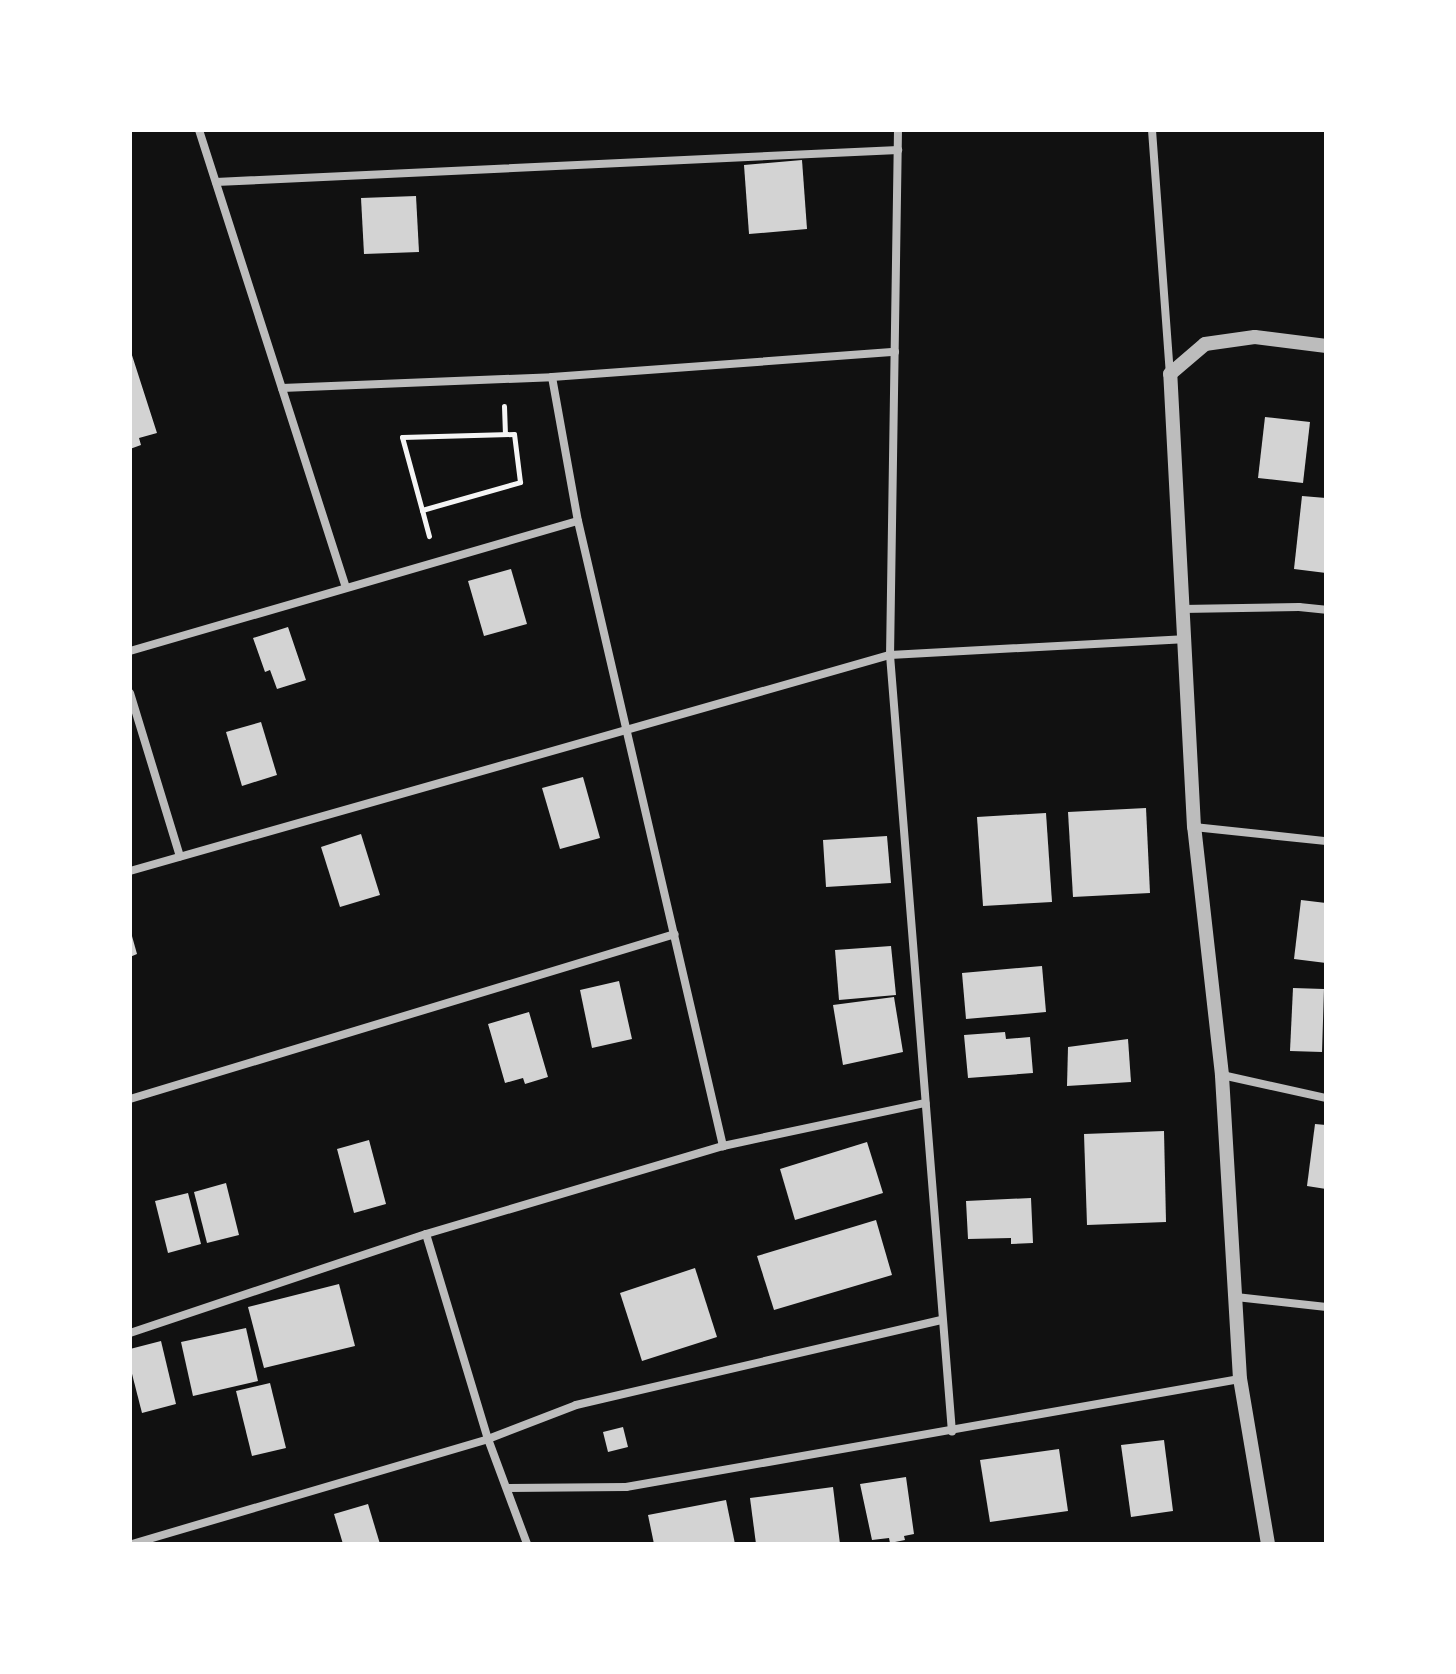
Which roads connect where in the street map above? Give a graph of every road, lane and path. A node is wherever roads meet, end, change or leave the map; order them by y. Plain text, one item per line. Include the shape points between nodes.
1 (199, 130) edge
2 (898, 130) edge
3 (1152, 130) edge
4 (898, 150) junction
5 (216, 182) junction
6 (1326, 346) edge
7 (895, 352) junction
8 (1170, 374) junction
9 (552, 377) junction
10 (282, 388) junction
11 (504, 406) dead end
12 (505, 434) junction
13 (422, 510) junction
14 (578, 521) junction
15 (429, 536) dead end
16 (345, 586) junction
17 (1182, 609) junction
18 (1326, 610) edge
19 (1183, 639) junction
20 (130, 651) edge
21 (890, 655) junction
22 (130, 693) edge
23 (629, 729) junction
24 (1194, 827) junction
25 (1326, 841) edge
26 (180, 857) junction
27 (130, 871) edge
28 (675, 934) junction
29 (1222, 1075) junction
30 (1326, 1098) edge
31 (130, 1099) edge
32 (925, 1103) junction
33 (723, 1146) junction
34 (426, 1234) junction
35 (1236, 1297) junction
36 (1326, 1307) edge
37 (941, 1320) junction
38 (130, 1333) edge
39 (1240, 1379) junction
40 (952, 1432) junction
41 (488, 1439) junction
42 (509, 1488) junction
43 (132, 1544) edge
44 (527, 1544) edge
45 (1268, 1544) edge

1 - 5 street
2 - 4 street
3 - 8 street
4 - 5 street
4 - 7 street
5 - 10 street
6 - 8 street via 1255,337 1205,344
7 - 9 street
7 - 21 street
8 - 17 street
9 - 10 street
9 - 14 street
10 - 16 street
11 - 12 path
12 - 13 path via 514,434 520,482
12 - 13 path via 402,437
13 - 15 path
14 - 16 street
14 - 23 street
16 - 20 street
17 - 18 street
17 - 19 street
19 - 21 street
19 - 24 street
21 - 23 street
21 - 32 street
22 - 26 street
23 - 26 street
23 - 28 street
24 - 25 street
24 - 29 street
26 - 27 street
28 - 31 street
28 - 33 street
29 - 30 street
29 - 35 street
32 - 33 street
32 - 37 street
33 - 34 street
34 - 38 street
34 - 41 street
35 - 36 street
35 - 39 street
37 - 40 street
37 - 41 street via 576,1405
39 - 40 street
39 - 45 street
40 - 42 street via 626,1487
41 - 42 street
41 - 43 street
42 - 44 street

